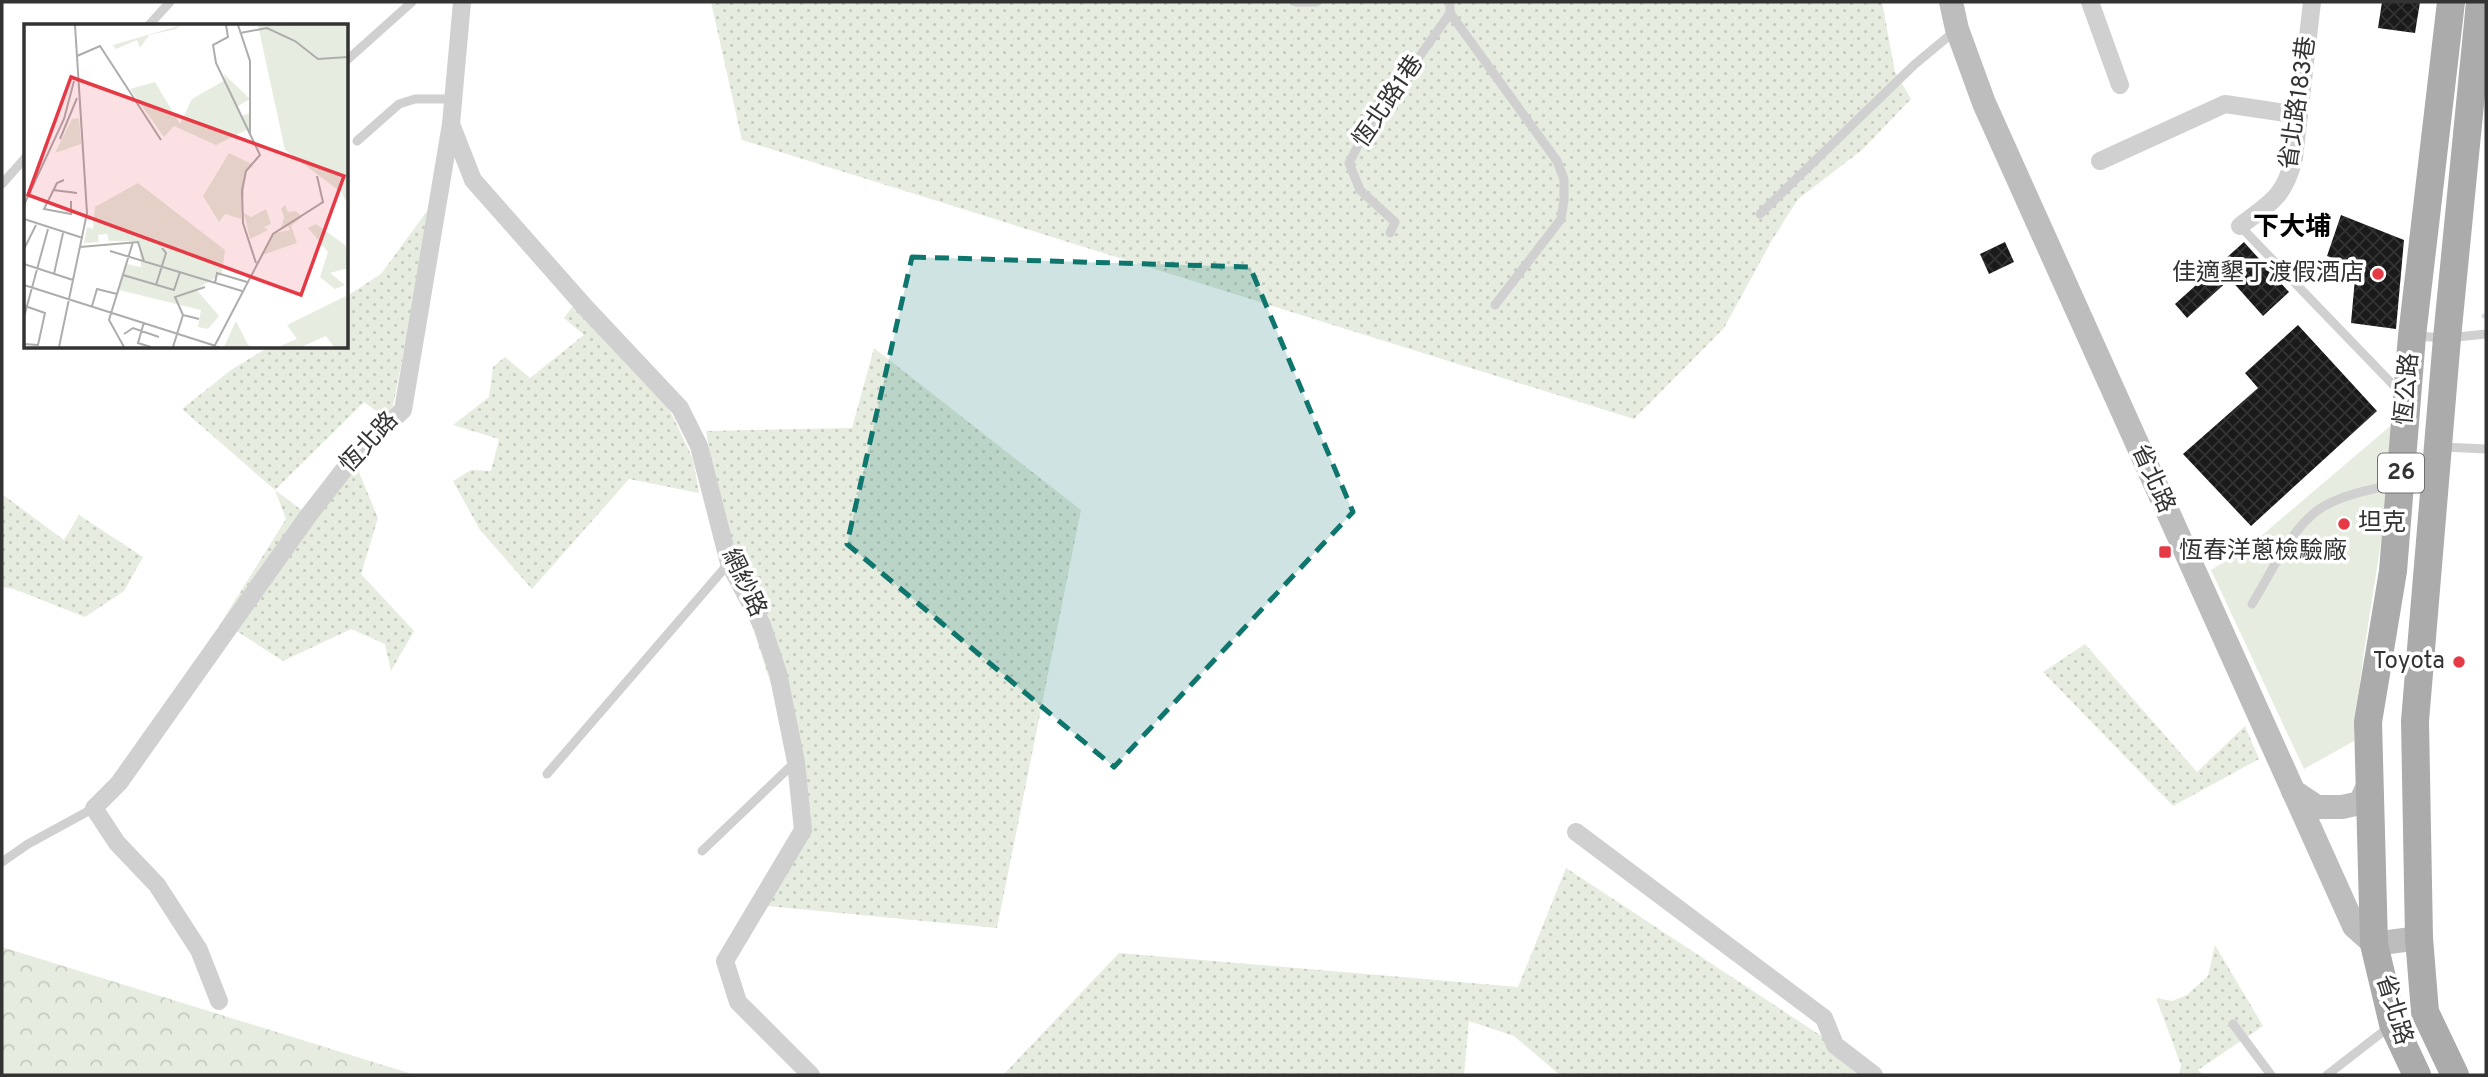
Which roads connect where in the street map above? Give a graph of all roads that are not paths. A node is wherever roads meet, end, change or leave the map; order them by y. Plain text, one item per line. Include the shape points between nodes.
1 (170, 2) edge
2 (412, 2) edge
3 (462, 2) edge
4 (1296, 2) edge
5 (1316, 2) edge
6 (1450, 2) edge
7 (1951, 2) edge
8 (2090, 2) edge
9 (2312, 2) edge
10 (2451, 2) edge
11 (2480, 2) edge
12 (1450, 13) junction
13 (150, 24) edge
14 (1957, 29) junction
15 (348, 59) edge
16 (2120, 85) dead end
17 (454, 99) junction
18 (2300, 115) junction
19 (452, 124) junction
20 (357, 141) dead end
21 (24, 159) edge
22 (2100, 161) dead end
23 (2, 184) edge
24 (1759, 214) dead end
25 (2240, 226) joint
26 (1390, 233) dead end
27 (1495, 305) dead end
28 (2486, 334) edge
29 (2412, 336) junction
30 (2447, 338) junction
31 (2407, 399) junction
32 (2437, 447) junction
33 (2486, 449) edge
34 (2400, 482) junction
35 (729, 563) junction
36 (2252, 604) dead end
37 (796, 762) junction
38 (547, 774) dead end
39 (2370, 782) junction
40 (2293, 791) junction
41 (94, 808) junction
42 (1576, 832) dead end
43 (702, 852) dead end
44 (2, 862) edge
45 (2419, 938) junction
46 (2374, 944) junction
47 (219, 1001) dead end
48 (2233, 1024) dead end
49 (2393, 1024) junction
50 (811, 1075) edge
51 (1874, 1075) edge
52 (2271, 1075) edge
53 (2327, 1075) edge
54 (2417, 1075) edge
55 (2455, 1075) edge

1 - 13 lane
2 - 15 lane
3 - 17 street, 恆北路
4 - 5 lane
6 - 12 lane
7 - 14 main road, 省北路
8 - 16 street
9 - 18 street, 省北路183巷
10 - 29 main road, 恆公路 / 26
11 - 30 main road, 恆公路 / 26
12 - 26 lane, 恆北路1巷 via 1349,163 1360,190 1395,222
12 - 27 lane via 1557,161 1564,179 1561,219
14 - 24 lane
14 - 40 main road, 省北路 via 1984,103
17 - 19 street, 恆北路
17 - 20 lane via 415,99 400,104
18 - 22 street via 2225,104
18 - 25 street, 省北路183巷 via 2288,181 2279,195
19 - 35 street, 網紗路 via 474,180 680,408 699,446
19 - 41 street, 恆北路 via 403,410 345,468 119,783
21 - 23 lane
25 - 31 lane
28 - 30 lane
29 - 30 lane
29 - 31 main road, 恆公路 / 26
30 - 32 main road, 恆公路 / 26
31 - 34 main road, 恆公路 / 26
32 - 33 lane
32 - 45 main road, 恆公路 / 26 via 2415,721
34 - 36 lane via 2356,493 2318,510 2298,529
34 - 39 main road, 恆公路 / 26 via 2393,571 2368,722
35 - 37 street, 網紗路 via 762,625
35 - 38 lane
37 - 43 lane
37 - 50 street, 網紗路 via 803,830 725,961 738,1002
39 - 40 main road via 2360,803 2342,807 2317,807
39 - 46 main road, 恆公路 / 26
40 - 46 main road, 省北路 via 2354,926
41 - 44 lane
41 - 47 street via 117,843 156,885 199,950
42 - 51 street via 1824,1018 1835,1045
45 - 46 main road, 省北路
45 - 55 main road, 省北路 / 26 via 2426,1012
46 - 49 main road, 省北路 / 26
48 - 52 lane
49 - 53 lane
49 - 54 main road, 省北路 / 26

